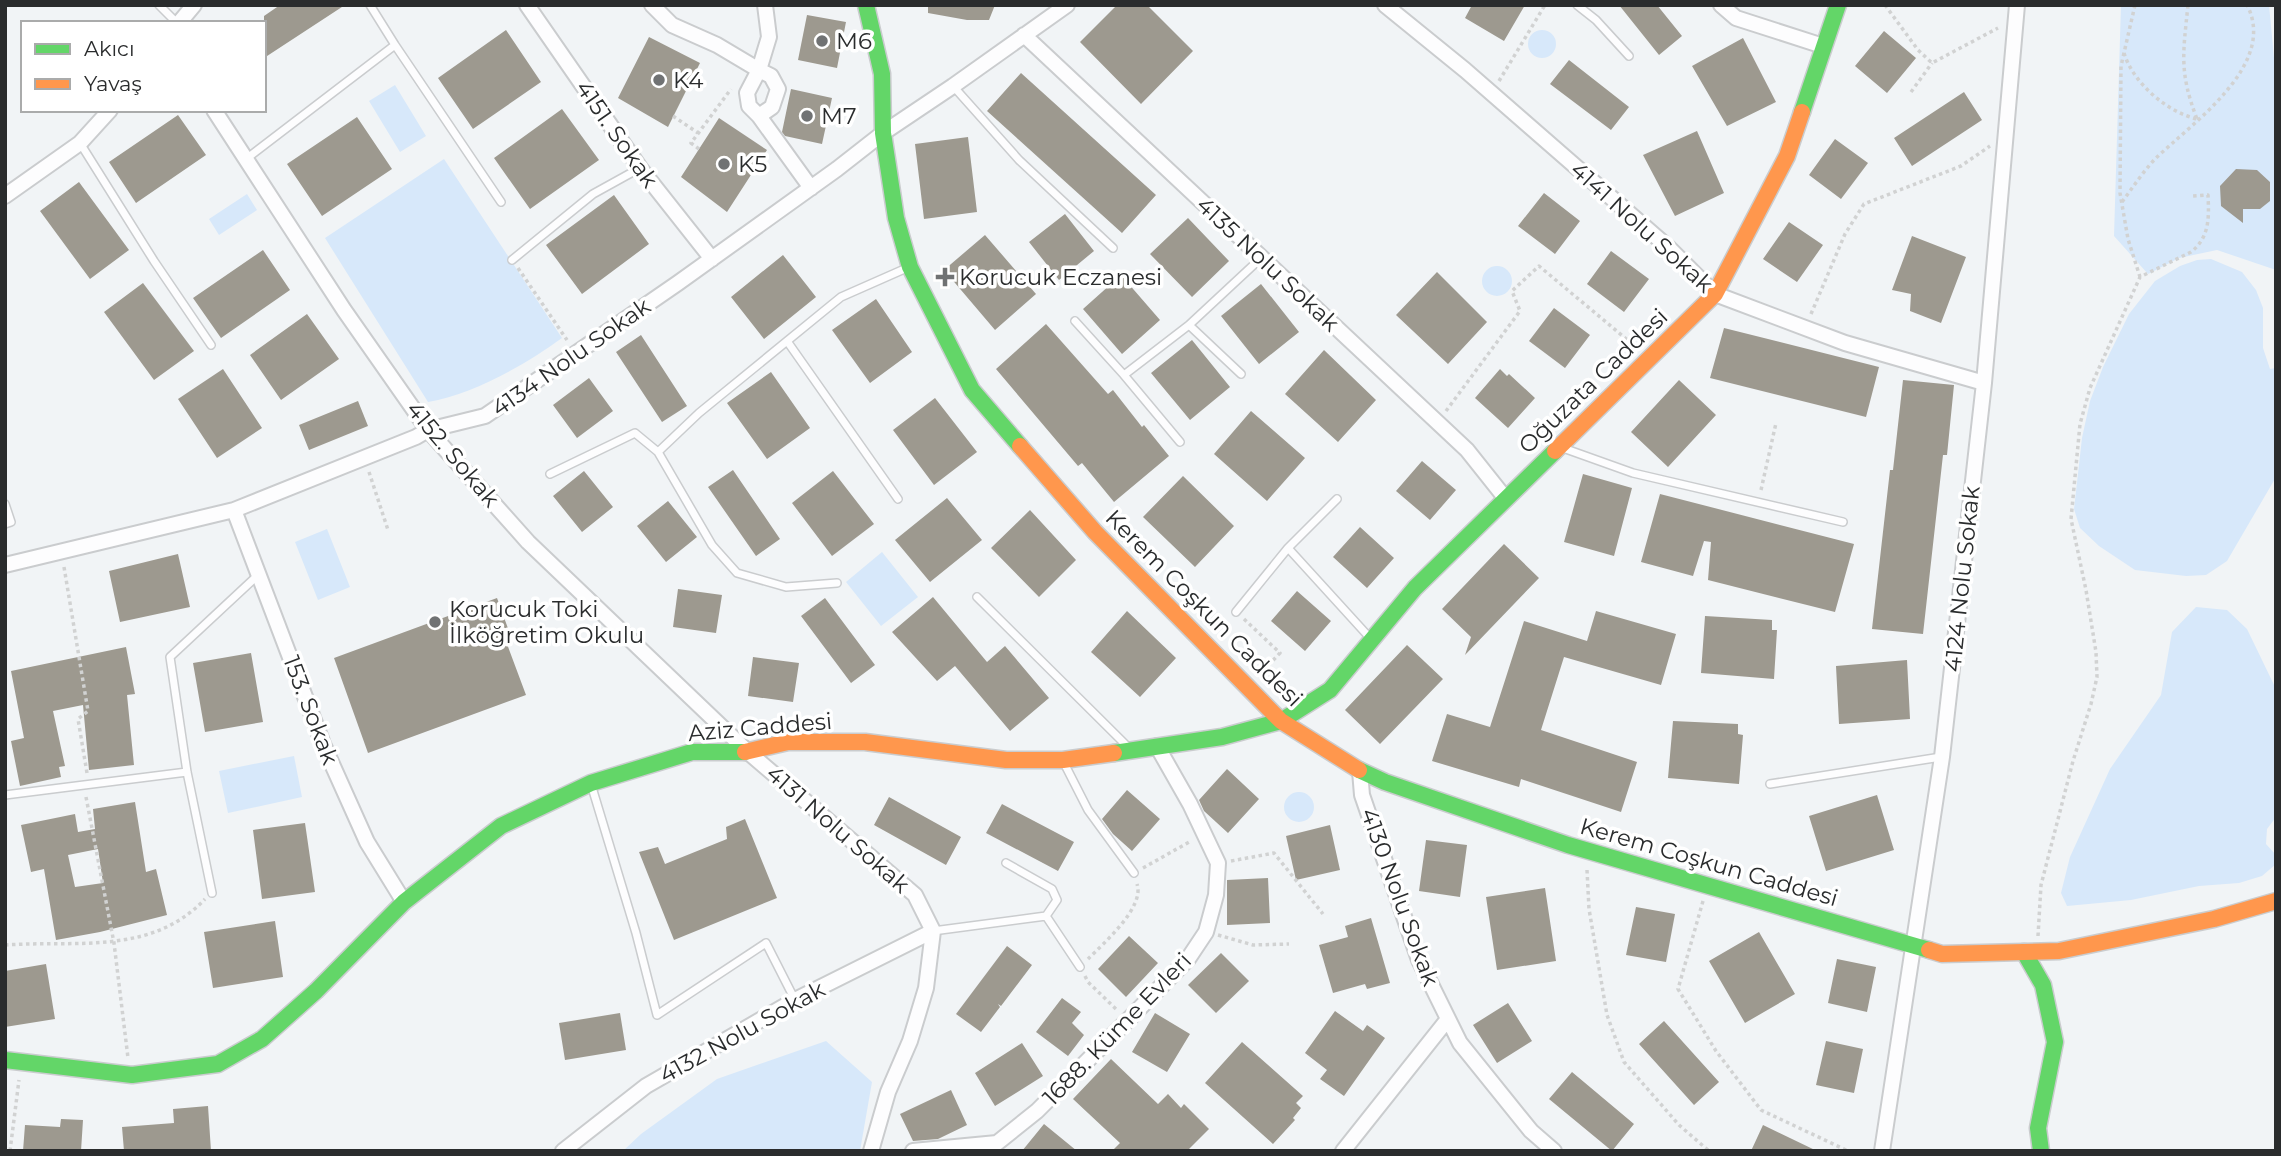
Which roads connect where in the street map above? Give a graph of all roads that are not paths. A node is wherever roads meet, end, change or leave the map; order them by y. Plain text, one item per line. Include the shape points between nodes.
1 (159, 5) edge
2 (194, 5) edge
3 (370, 5) edge
4 (527, 5) edge
5 (652, 5) edge
6 (765, 5) edge
7 (866, 5) edge
8 (1067, 5) edge
9 (1385, 5) edge
10 (1577, 5) edge
11 (1721, 5) edge
12 (1838, 5) edge
13 (2016, 12) edge
14 (176, 21) edge
15 (180, 21) edge
16 (1024, 35) junction
17 (395, 45) junction
18 (1823, 46) junction
19 (1629, 56) dead end
20 (759, 71) junction
21 (953, 86) junction
22 (108, 112) edge
23 (215, 112) edge
24 (759, 116) junction
25 (883, 133) junction
26 (80, 143) junction
27 (246, 159) junction
28 (640, 168) junction
29 (811, 188) junction
30 (5, 196) edge
31 (501, 202) dead end
32 (1113, 248) dead end
33 (1261, 258) junction
34 (712, 259) junction
35 (512, 260) road end
36 (910, 267) junction
37 (1715, 294) junction
38 (1075, 321) dead end
39 (1189, 325) junction
40 (788, 341) junction
41 (211, 345) dead end
42 (1241, 374) dead end
43 (1124, 375) junction
44 (1984, 383) junction
45 (428, 430) junction
46 (1180, 442) dead end
47 (1559, 447) junction
48 (658, 452) junction
49 (550, 474) dead end
50 (898, 499) dead end
51 (1337, 499) dead end
52 (1506, 499) junction
53 (5, 504) edge
54 (234, 510) junction
55 (1843, 522) dead end
56 (5, 524) edge
57 (1288, 548) junction
58 (5, 565) edge
59 (259, 574) junction
60 (837, 583) dead end
61 (977, 597) dead end
62 (1236, 612) road end
63 (1371, 640) junction
64 (1281, 721) junction
65 (1157, 747) junction
66 (1133, 751) junction
67 (748, 752) junction
68 (1942, 757) junction
69 (1063, 760) junction
70 (1360, 771) junction
71 (187, 772) junction
72 (591, 783) junction
73 (1770, 784) dead end
74 (5, 795) edge
75 (1006, 863) dead end
76 (1134, 873) road end
77 (212, 893) road end
78 (2276, 901) edge
79 (404, 902) junction
80 (1046, 916) junction
81 (933, 931) junction
82 (1913, 945) junction
83 (2031, 952) junction
84 (1080, 967) road end
85 (795, 1000) junction
86 (1448, 1019) junction
87 (13, 1061) edge
88 (563, 1151) edge
89 (871, 1151) edge
90 (913, 1151) edge
91 (1343, 1151) edge
92 (1554, 1151) edge
93 (1882, 1151) edge
94 (2041, 1151) edge

1 - 14 lane
2 - 15 street
3 - 17 lane
4 - 28 street, 4151. Sokak
5 - 20 street via 672,25
6 - 20 street via 769,37
7 - 25 street, Kerem Coşkun Caddesi via 882,74
8 - 16 street, 4134 Nolu Sokak
9 - 37 street, 4141 Nolu Sokak via 1669,248
10 - 19 lane
11 - 18 street via 1736,18
12 - 18 street, Oğuzata Caddesi
13 - 44 street, 4124 Nolu Sokak
16 - 21 street, 4134 Nolu Sokak
16 - 33 street, 4135 Nolu Sokak
17 - 27 lane
17 - 31 lane
18 - 37 street, Oğuzata Caddesi via 1787,156
20 - 24 street via 747,93 749,106
20 - 24 street via 771,76 778,89 772,107
21 - 25 street, 4134 Nolu Sokak
21 - 32 lane via 1019,160
22 - 26 street
23 - 27 street, 4152. Sokak
24 - 29 street
25 - 29 street, 4134 Nolu Sokak
25 - 36 street, Kerem Coşkun Caddesi via 896,218
26 - 30 street
26 - 41 lane
27 - 45 street, 4152. Sokak
28 - 34 street, 4151. Sokak
28 - 35 lane via 593,194
29 - 34 street, 4134 Nolu Sokak
33 - 39 lane
33 - 52 street, 4135 Nolu Sokak via 1466,450
34 - 45 street, 4134 Nolu Sokak via 485,416
36 - 40 lane via 841,297
36 - 64 street, Kerem Coşkun Caddesi via 972,390 1095,532
37 - 44 street, 4141 Nolu Sokak via 1844,343
37 - 47 street, Oğuzata Caddesi
38 - 43 lane
39 - 42 lane
39 - 43 lane
40 - 48 lane
40 - 50 lane
43 - 46 lane
44 - 68 street, 4124 Nolu Sokak
45 - 54 street, 4134 Nolu Sokak
45 - 67 street, 4152. Sokak via 528,542
47 - 52 street, Oğuzata Caddesi
47 - 55 lane via 1633,473
48 - 49 lane via 635,433
48 - 60 lane via 712,545 737,573 786,587
51 - 57 lane
52 - 63 street, Oğuzata Caddesi via 1415,588
53 - 56 lane via 11,522
54 - 58 street, 4134 Nolu Sokak
54 - 59 street, 153. Sokak
57 - 62 lane
57 - 63 lane
59 - 71 lane via 170,657
59 - 79 street, 153. Sokak via 361,830
61 - 66 lane
63 - 64 street, Oğuzata Caddesi via 1330,690
64 - 65 street, Aziz Caddesi via 1222,737
64 - 70 street, Kerem Coşkun Caddesi
65 - 66 street, Aziz Caddesi
65 - 90 street, 1688. Küme Evleri via 1218,863 1216,895 1206,932 1188,958 1128,1020 1037,1111 997,1143
66 - 69 street, Aziz Caddesi
67 - 69 street, Aziz Caddesi via 789,743 865,742 1006,760
67 - 72 street, Aziz Caddesi via 692,752
67 - 81 street, 4131 Nolu Sokak via 915,895
68 - 73 lane
68 - 82 street, 4124 Nolu Sokak
69 - 76 lane via 1088,810
70 - 82 street, Kerem Coşkun Caddesi via 1586,850
70 - 86 street, 4130 Nolu Sokak via 1362,795 1419,960
71 - 74 lane
71 - 77 lane
72 - 79 street, Aziz Caddesi via 501,826
72 - 85 lane via 657,1015 766,943
75 - 80 lane via 1052,889 1057,900
78 - 83 street, Kerem Coşkun Caddesi via 2214,919 2059,951
79 - 87 street, Aziz Caddesi via 262,1039 218,1064 132,1075
80 - 81 lane
80 - 84 lane
81 - 85 street, 4132 Nolu Sokak
81 - 89 street via 926,988
82 - 83 street, Kerem Coşkun Caddesi via 1942,954
82 - 93 street, 4124 Nolu Sokak
83 - 94 street via 2056,1042 2038,1128
85 - 88 street, 4132 Nolu Sokak via 646,1086
86 - 91 street
86 - 92 street, 4130 Nolu Sokak via 1460,1043 1531,1131

